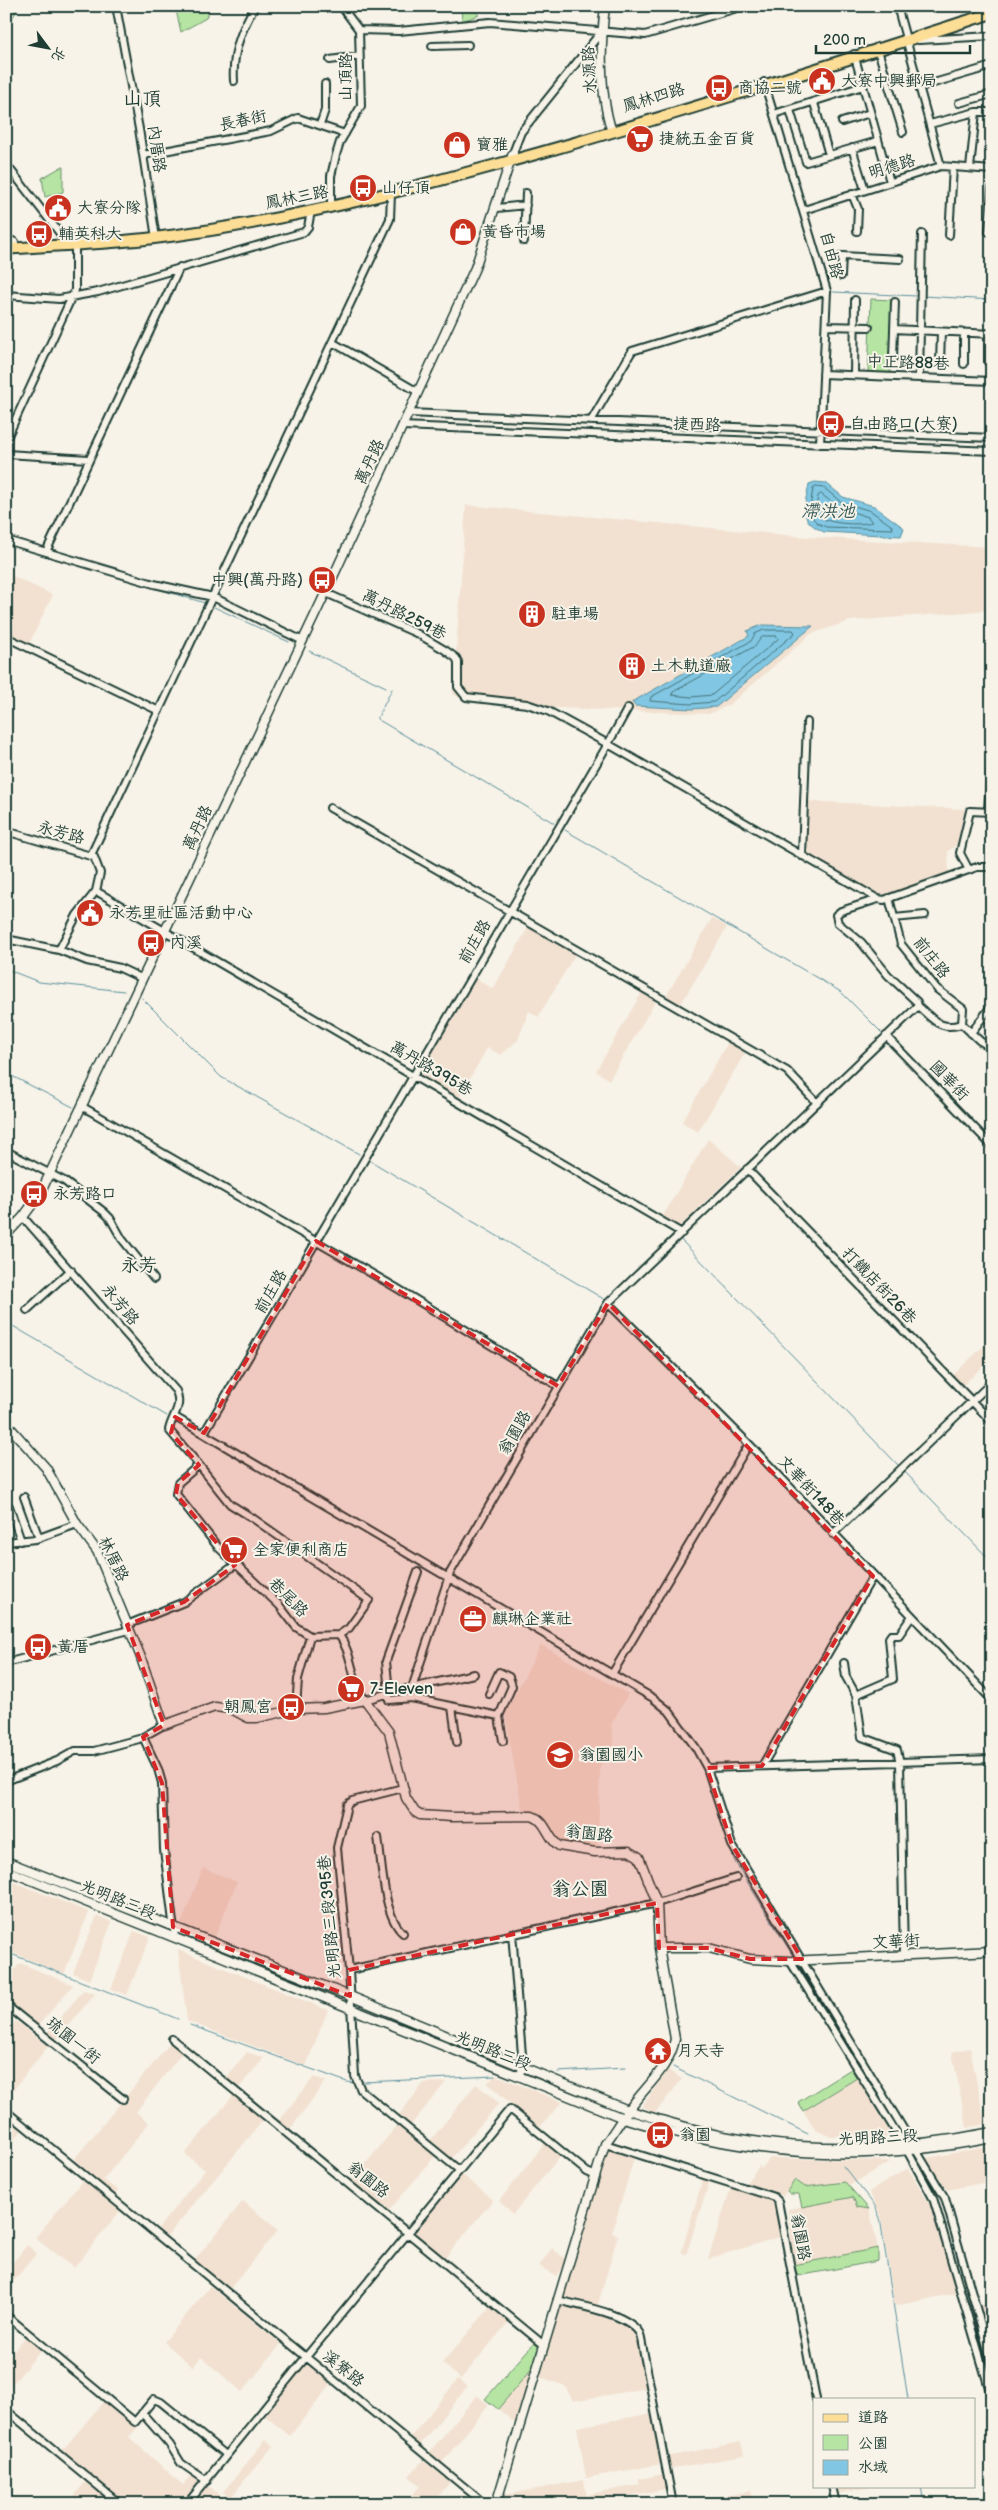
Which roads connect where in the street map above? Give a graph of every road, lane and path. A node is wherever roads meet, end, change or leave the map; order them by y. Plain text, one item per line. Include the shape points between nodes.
1 (116, 6) edge
2 (256, 6) edge
3 (341, 6) edge
4 (605, 6) edge
5 (744, 6) edge
6 (897, 6) edge
7 (992, 8) edge
8 (992, 13) edge
9 (359, 30) junction
10 (602, 31) junction
11 (992, 36) edge
12 (906, 38) junction
13 (468, 45) dead end
14 (432, 46) dead end
15 (877, 48) junction
16 (854, 55) junction
17 (359, 56) junction
18 (330, 60) dead end
19 (992, 66) edge
20 (234, 81) dead end
21 (325, 84) dead end
22 (764, 84) junction
23 (863, 86) junction
24 (920, 86) junction
25 (992, 94) edge
26 (814, 102) junction
27 (959, 103) dead end
28 (790, 110) junction
29 (976, 112) junction
30 (992, 112) edge
31 (870, 113) junction
32 (774, 114) junction
33 (842, 122) dead end
34 (930, 124) junction
35 (320, 126) junction
36 (612, 129) junction
37 (903, 132) dead end
38 (345, 134) junction
39 (878, 141) junction
40 (852, 148) junction
41 (143, 155) junction
42 (829, 155) junction
43 (513, 157) junction
44 (6, 164) edge
45 (942, 166) junction
46 (953, 167) junction
47 (970, 168) junction
48 (992, 170) edge
49 (890, 182) junction
50 (992, 188) edge
51 (865, 190) junction
52 (526, 193) dead end
53 (391, 194) junction
54 (852, 194) junction
55 (331, 204) junction
56 (526, 205) junction
57 (497, 208) junction
58 (804, 210) junction
59 (312, 211) junction
60 (857, 231) dead end
61 (989, 232) dead end
62 (922, 234) dead end
63 (155, 235) junction
64 (949, 235) dead end
65 (524, 241) dead end
66 (70, 243) junction
67 (10, 244) edge
68 (900, 258) dead end
69 (180, 267) junction
70 (841, 276) dead end
71 (827, 291) junction
72 (6, 295) edge
73 (72, 296) junction
74 (855, 300) dead end
75 (895, 302) dead end
76 (826, 326) junction
77 (856, 327) junction
78 (869, 327) dead end
79 (894, 329) junction
80 (922, 330) junction
81 (941, 332) junction
82 (964, 333) junction
83 (990, 333) edge
84 (332, 342) junction
85 (893, 358) dead end
86 (988, 362) dead end
87 (940, 363) dead end
88 (964, 364) dead end
89 (823, 374) junction
90 (854, 375) junction
91 (920, 377) junction
92 (992, 381) edge
93 (418, 392) junction
94 (408, 413) junction
95 (591, 421) junction
96 (402, 426) junction
97 (819, 431) junction
98 (992, 438) edge
99 (6, 440) edge
100 (820, 444) junction
101 (992, 451) edge
102 (6, 454) edge
103 (89, 459) junction
104 (6, 540) edge
105 (46, 552) junction
106 (326, 592) junction
107 (213, 597) junction
108 (6, 637) edge
109 (303, 641) junction
110 (628, 708) dead end
111 (159, 711) junction
112 (807, 722) dead end
113 (608, 744) junction
114 (992, 752) edge
115 (330, 808) dead end
116 (990, 812) edge
117 (6, 831) edge
118 (90, 855) junction
119 (802, 856) junction
120 (992, 867) edge
121 (969, 870) junction
122 (96, 891) junction
123 (888, 898) junction
124 (878, 899) junction
125 (510, 910) junction
126 (925, 915) dead end
127 (894, 918) junction
128 (165, 930) junction
129 (6, 939) edge
130 (59, 950) junction
131 (142, 978) junction
132 (992, 1004) edge
133 (918, 1006) junction
134 (962, 1024) junction
135 (971, 1033) junction
136 (886, 1036) junction
137 (992, 1048) edge
138 (413, 1075) junction
139 (817, 1102) junction
140 (83, 1107) junction
141 (992, 1146) edge
142 (6, 1151) edge
143 (747, 1169) junction
144 (50, 1173) junction
145 (24, 1217) junction
146 (682, 1233) junction
147 (6, 1234) edge
148 (316, 1241) junction
149 (71, 1270) junction
150 (154, 1279) dead end
151 (610, 1301) junction
152 (27, 1310) dead end
153 (992, 1382) edge
154 (558, 1386) junction
155 (972, 1401) junction
156 (175, 1417) junction
157 (992, 1422) edge
158 (6, 1423) edge
159 (204, 1433) junction
160 (749, 1444) junction
161 (199, 1465) junction
162 (24, 1497) dead end
163 (10, 1506) dead end
164 (77, 1524) junction
165 (833, 1534) junction
166 (39, 1538) junction
167 (21, 1541) junction
168 (6, 1542) edge
169 (235, 1565) junction
170 (418, 1572) dead end
171 (873, 1576) junction
172 (449, 1578) junction
173 (912, 1616) junction
174 (128, 1627) junction
175 (339, 1635) junction
176 (310, 1636) junction
177 (6, 1663) edge
178 (844, 1663) dead end
179 (474, 1674) dead end
180 (612, 1674) junction
181 (412, 1688) junction
182 (389, 1693) junction
183 (489, 1694) dead end
184 (856, 1696) junction
185 (365, 1700) junction
186 (992, 1700) edge
187 (452, 1707) junction
188 (296, 1709) junction
189 (499, 1716) junction
190 (164, 1725) junction
191 (143, 1737) junction
192 (503, 1740) dead end
193 (457, 1742) dead end
194 (992, 1759) edge
195 (900, 1763) junction
196 (762, 1766) junction
197 (707, 1768) junction
198 (6, 1780) edge
199 (403, 1788) junction
200 (378, 1838) dead end
201 (6, 1861) edge
202 (6, 1870) edge
203 (736, 1878) dead end
204 (657, 1902) junction
205 (174, 1928) junction
206 (403, 1933) dead end
207 (512, 1933) junction
208 (175, 1938) junction
209 (659, 1948) junction
210 (992, 1951) edge
211 (904, 1955) junction
212 (802, 1959) junction
213 (790, 1961) junction
214 (349, 1970) junction
215 (350, 1996) junction
216 (6, 2005) edge
217 (351, 2009) junction
218 (172, 2038) dead end
219 (523, 2067) junction
220 (519, 2076) junction
221 (123, 2099) dead end
222 (628, 2110) junction
223 (6, 2111) edge
224 (623, 2118) junction
225 (992, 2132) edge
226 (992, 2138) edge
227 (912, 2142) junction
228 (605, 2144) junction
229 (905, 2147) junction
230 (917, 2150) junction
231 (459, 2170) junction
232 (596, 2176) junction
233 (408, 2231) junction
234 (557, 2300) junction
235 (6, 2315) edge
236 (544, 2345) junction
237 (306, 2357) junction
238 (992, 2364) edge
239 (816, 2398) edge
240 (992, 2398) edge
241 (6, 2410) edge
242 (142, 2413) junction
243 (226, 2454) junction
244 (206, 2481) junction
245 (832, 2488) edge
246 (120, 2504) edge
247 (187, 2504) edge
248 (485, 2504) edge
249 (496, 2504) edge
250 (674, 2504) edge
251 (836, 2504) edge

1 - 41 street, 內厝路
2 - 20 street via 242,30 233,62
3 - 9 street, 山頂路
4 - 10 street, 水源路
5 - 10 street via 644,35
6 - 12 street
7 - 12 main road, 鳳林四路
8 - 12 main road, 鳳林四路
9 - 10 street via 400,31 490,22
9 - 17 street, 山頂路
10 - 36 street, 水源路 via 602,79
10 - 43 street via 521,132
11 - 12 street
12 - 15 main road, 鳳林四路
12 - 24 street
13 - 14 street
15 - 16 main road, 鳳林四路
15 - 37 street
16 - 22 main road, 鳳林四路
16 - 23 street
17 - 18 street
17 - 38 street, 山頂路 via 361,106
19 - 24 street
21 - 35 street via 325,110
22 - 32 street, 自由路
22 - 36 main road, 鳳林四路
23 - 26 street
23 - 31 street
24 - 34 street
25 - 27 street
26 - 28 street
26 - 42 street
28 - 32 street
28 - 42 street via 806,162
29 - 30 street
29 - 34 street
29 - 47 street
31 - 33 street
31 - 39 street
32 - 58 street, 自由路
34 - 45 street
35 - 38 street, 長春街
35 - 41 street, 長春街 via 298,118 271,131
36 - 43 main road, 鳳林三路
38 - 55 street, 山頂路 via 331,176
39 - 40 street
39 - 49 street
40 - 42 street
40 - 51 street
41 - 63 street, 內厝路
43 - 53 main road, 鳳林三路
43 - 55 main road, 鳳林三路
43 - 57 street
44 - 66 street
45 - 46 street, 明德路
45 - 49 street, 明德路
46 - 47 street, 明德路
46 - 64 street
47 - 48 street, 明德路
49 - 51 street, 明德路
50 - 61 street
51 - 54 street, 明德路
52 - 56 street
53 - 55 main road, 鳳林三路
53 - 84 street via 390,219
54 - 58 street, 明德路
54 - 60 street via 858,209
55 - 59 main road, 鳳林三路
55 - 63 main road, 鳳林三路
56 - 57 street
56 - 65 street
57 - 93 street via 475,268
58 - 71 street, 自由路
59 - 63 main road, 鳳林三路
59 - 69 street via 304,232
62 - 80 street
63 - 66 main road, 鳳林三路
66 - 67 main road, 鳳林三路
66 - 73 street via 75,290
68 - 70 street via 842,256
69 - 73 street via 98,292
69 - 103 street
71 - 76 street, 自由路
71 - 95 street via 632,351
72 - 73 street
73 - 99 street
74 - 77 street
75 - 79 street
76 - 77 street
76 - 89 street, 自由路
77 - 78 street
77 - 90 street
79 - 80 street
79 - 85 street
80 - 81 street
80 - 91 street
81 - 82 street
81 - 87 street
82 - 83 street
82 - 88 street
83 - 86 street
84 - 93 street
84 - 107 street
89 - 90 street, 中正路88巷
89 - 97 street, 自由路
90 - 91 street, 中正路88巷
91 - 92 street, 中正路88巷
93 - 94 street
94 - 95 street, 捷西路
94 - 96 street, 萬丹路
95 - 97 street, 捷西路
96 - 100 street, 捷西路
96 - 106 street, 萬丹路
97 - 98 street, 捷西路
97 - 100 street, 自由路
100 - 101 street, 捷西路
102 - 103 street
103 - 105 street
104 - 105 street
105 - 107 street via 162,586
106 - 109 street, 萬丹路
106 - 113 street, 萬丹路259巷 via 418,634 452,656 458,662 458,687 466,697 527,704 548,711
107 - 109 street
107 - 111 street
108 - 111 street
109 - 128 street, 萬丹路
110 - 113 street, 前庄路
111 - 118 street
112 - 119 street
113 - 119 street
113 - 125 street, 前庄路
114 - 116 street
115 - 125 street
116 - 121 street via 970,811 960,854
117 - 118 street, 永芳路
118 - 122 street, 永芳路 via 100,873
119 - 124 street
120 - 121 street
121 - 123 street
122 - 128 street, 萬丹路395巷
122 - 130 street via 77,916
123 - 124 street
123 - 127 street, 前庄路
124 - 133 street via 841,911 836,915 838,923 861,942
125 - 138 street, 前庄路
125 - 139 street via 786,1071
126 - 127 street
127 - 134 street, 前庄路 via 901,944 937,989 963,1009
128 - 131 street, 萬丹路
128 - 138 street, 萬丹路395巷
129 - 130 street
130 - 131 street
131 - 140 street, 萬丹路
132 - 135 street
133 - 134 street via 944,1027
133 - 136 street, 翁園路
134 - 135 street
135 - 137 street
136 - 139 street, 翁園路
136 - 141 street, 國華街
138 - 146 street, 萬丹路395巷
138 - 148 street, 前庄路
139 - 143 street, 翁園路
140 - 144 street, 萬丹路
140 - 148 street
142 - 144 street
143 - 146 street, 翁園路
143 - 155 street, 打鐵店街26巷
144 - 145 street, 萬丹路
144 - 150 street via 110,1218 122,1239
145 - 147 street, 萬丹路
145 - 149 street, 永芳路
146 - 151 street, 翁園路
148 - 154 street
148 - 159 street, 前庄路
149 - 152 street
149 - 156 street, 永芳路 via 176,1391
151 - 154 street, 翁園路
151 - 160 street, 文華街148巷
153 - 155 street
154 - 172 street, 翁園路
155 - 157 street, 打鐵店街26巷
155 - 165 street
156 - 159 street
156 - 161 street via 170,1425 171,1433
158 - 164 street, 林厝路 via 52,1476
159 - 172 street
160 - 165 street, 文華街148巷
160 - 180 street
161 - 169 street, 巷尾路 via 178,1483 176,1494
161 - 175 street via 235,1508 369,1600 349,1628
162 - 166 street
163 - 167 street
164 - 166 street
164 - 174 street, 林厝路 via 97,1551
165 - 171 street, 文華街148巷
166 - 167 street
167 - 168 street
169 - 174 street via 184,1602
169 - 176 street, 巷尾路 via 279,1605 296,1627
170 - 182 street via 386,1661
171 - 173 street, 文華街148巷
171 - 196 street
172 - 180 street
172 - 181 street, 翁園路
173 - 184 street via 903,1632 889,1638 893,1679
173 - 186 street, 文華街148巷
174 - 177 street
174 - 190 street, 林厝路
175 - 176 street
175 - 185 street, 翁園路
176 - 188 street via 298,1679
178 - 184 street via 846,1677
179 - 181 street
180 - 197 street via 669,1711 685,1730
181 - 182 street
182 - 185 street
182 - 187 street via 389,1700 411,1698
183 - 189 street via 499,1672 509,1677 512,1686
184 - 195 street via 862,1737 897,1750
185 - 188 street via 324,1708
185 - 199 street, 翁園路 via 389,1732
187 - 189 street
187 - 193 street
188 - 190 street via 248,1718 231,1709 215,1707
189 - 192 street
190 - 191 street
191 - 198 street via 94,1751 75,1751
191 - 205 street via 162,1783 164,1850
194 - 195 street
195 - 196 street
195 - 211 street
196 - 197 street
197 - 212 street via 732,1845
199 - 204 street, 翁園路 via 410,1808 420,1815 532,1816 542,1822 559,1846 595,1852 629,1851 639,1857
199 - 214 street, 光明路三段395巷 via 347,1805 337,1848
200 - 206 street via 390,1911 396,1927
201 - 205 street, 光明路三段
202 - 208 street, 光明路三段
203 - 204 street
204 - 207 street
204 - 209 street, 翁園路
205 - 208 street
205 - 215 street, 光明路三段
207 - 214 street
207 - 219 street
208 - 217 street, 光明路三段
209 - 213 street via 709,1948 750,1959
209 - 222 street, 翁園路 via 675,2039 673,2050
210 - 211 street, 文華街
211 - 212 street, 文華街
212 - 213 street
212 - 227 street
213 - 229 street
214 - 215 street, 光明路三段395巷
215 - 217 street
215 - 219 street, 光明路三段
216 - 221 street, 琉園一街
217 - 220 street, 光明路三段
217 - 231 street via 355,2076 360,2090
218 - 233 street, 翁園路
219 - 220 street
219 - 222 street, 光明路三段
220 - 224 street, 光明路三段
222 - 224 street, 翁園路
222 - 229 street, 光明路三段 via 725,2136 831,2146
223 - 237 street
224 - 228 street
224 - 229 street, 光明路三段 via 700,2140 770,2151 831,2155
225 - 227 street, 光明路三段
226 - 230 street, 光明路三段
227 - 229 street, 光明路三段
227 - 230 street
228 - 232 street
228 - 239 street, 翁園路 via 774,2197 778,2201
229 - 230 street, 光明路三段
229 - 240 street via 933,2198
230 - 238 street via 945,2198
231 - 232 street via 510,2109
231 - 233 street
232 - 234 street
233 - 236 street, 翁園路
233 - 237 street
234 - 236 street
234 - 250 street via 619,2318 631,2323 640,2334
235 - 242 street via 135,2422
236 - 249 street
237 - 243 street, 溪寮路
237 - 248 street, 溪寮路
241 - 246 street
242 - 243 street via 154,2399 161,2402
242 - 244 street via 181,2463
243 - 244 street, 溪寮路
244 - 247 street, 溪寮路
245 - 251 street

